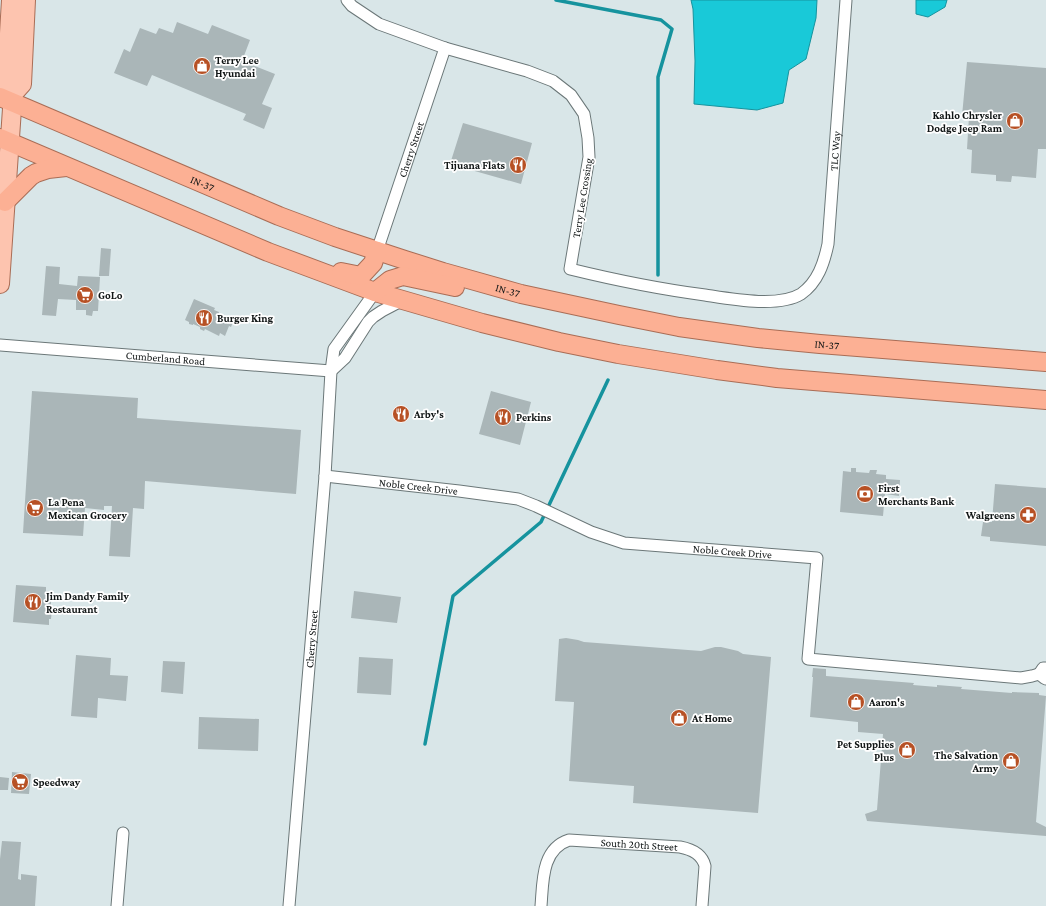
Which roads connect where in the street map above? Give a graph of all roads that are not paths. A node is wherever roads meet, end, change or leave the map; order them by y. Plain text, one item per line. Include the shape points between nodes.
1 (11, 0) edge
2 (26, 0) edge
3 (347, 0) edge
4 (846, 0) edge
5 (445, 48) junction
6 (9, 98) edge
7 (5, 141) edge
8 (67, 167) junction
9 (5, 202) junction
10 (377, 251) junction
11 (268, 252) junction
12 (0, 284) edge
13 (498, 287) junction
14 (375, 292) junction
15 (801, 294) joint
16 (403, 300) junction
17 (0, 345) edge
18 (1046, 362) edge
19 (331, 371) junction
20 (1046, 400) edge
21 (325, 476) junction
22 (1044, 673) edge
23 (123, 833) dead end
24 (117, 906) edge
25 (289, 906) edge
26 (541, 906) edge
27 (702, 906) edge

1 - 6 main road via 6,82
2 - 6 main road via 22,84
3 - 5 street, Terry Lee Crossing via 379,24
4 - 15 street, TLC Way via 828,244 824,262 816,279
5 - 10 street, Cherry Street
5 - 15 street, Terry Lee Crossing via 553,81 571,95 584,114 589,157 570,268 640,285 733,300 777,301
6 - 7 main road
6 - 10 highway, IN-37 via 279,216
7 - 8 highway
7 - 9 main road
8 - 9 highway via 36,173
8 - 11 highway
9 - 12 main road
10 - 11 highway via 372,263 361,276
10 - 13 highway, IN-37
11 - 14 highway
13 - 14 highway via 462,289 403,276 390,280
13 - 18 highway, IN-37 via 582,308 758,338
14 - 16 highway
14 - 19 street, Cherry Street via 334,350
16 - 19 street via 373,317 345,358
16 - 20 highway via 559,342 717,370 785,379
17 - 19 street, Cumberland Road
19 - 21 street, Cherry Street
21 - 22 street, Noble Creek Drive via 518,499 591,532 624,543 816,558 808,659 1021,678
21 - 25 street, Cherry Street
23 - 24 street
26 - 27 street, South 20th Street via 546,865 551,853 569,840 680,847 694,851 705,866

